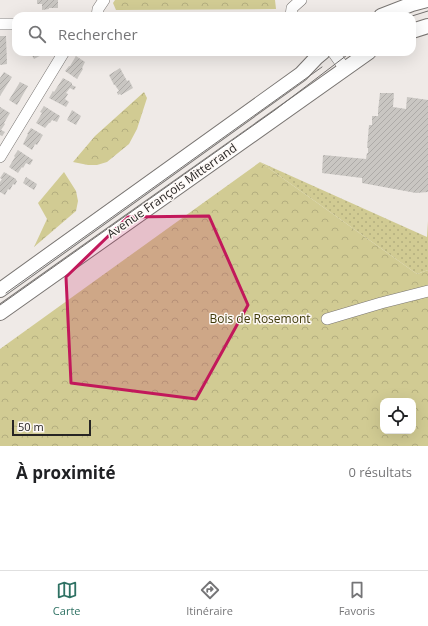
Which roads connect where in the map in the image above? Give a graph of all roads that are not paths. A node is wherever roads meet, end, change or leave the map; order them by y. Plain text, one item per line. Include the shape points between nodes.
1 (104, 0) edge
2 (301, 0) edge
3 (427, 0) edge
4 (98, 12) edge
5 (292, 12) edge
6 (391, 12) edge
7 (0, 24) edge
8 (12, 24) edge
9 (428, 26) edge
10 (416, 30) edge
11 (62, 56) edge
12 (318, 56) edge
13 (336, 56) edge
14 (363, 56) edge
15 (345, 69) junction
16 (0, 158) edge
17 (0, 290) edge
18 (428, 291) edge
19 (0, 313) edge
20 (327, 319) dead end

1 - 4 street
2 - 5 street via 292,8
3 - 6 main road
7 - 8 street
9 - 10 main road
11 - 16 street
12 - 17 main road, Avenue François Mitterrand via 301,74
13 - 15 street
14 - 15 main road, Avenue François Mitterrand
15 - 19 main road, Avenue François Mitterrand
18 - 20 street

